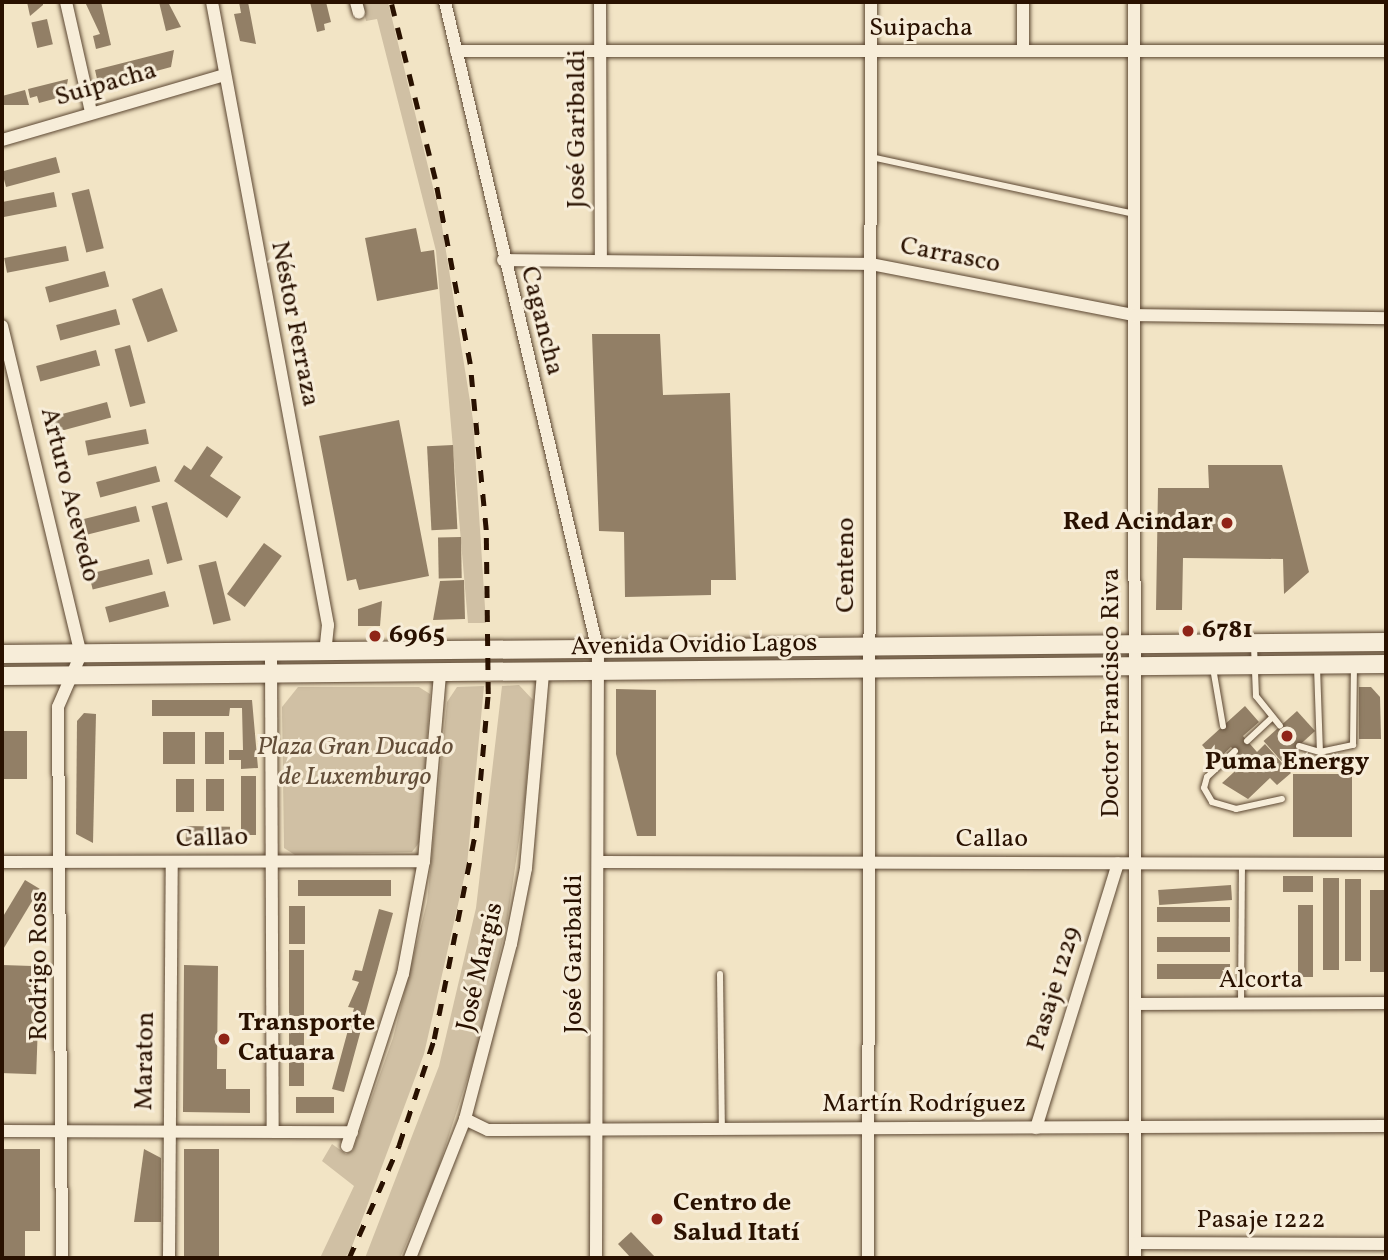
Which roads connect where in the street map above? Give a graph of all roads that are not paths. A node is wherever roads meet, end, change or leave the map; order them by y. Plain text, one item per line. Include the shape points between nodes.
1 (66, 2) edge
2 (212, 2) edge
3 (445, 2) edge
4 (600, 2) edge
5 (872, 2) edge
6 (1023, 2) edge
7 (1134, 2) edge
8 (456, 51) junction
9 (600, 51) junction
10 (871, 51) junction
11 (1023, 51) junction
12 (1134, 51) junction
13 (1386, 51) edge
14 (225, 75) junction
15 (91, 112) junction
16 (2, 141) edge
17 (871, 157) junction
18 (1134, 214) junction
19 (601, 257) junction
20 (503, 260) junction
21 (871, 264) junction
22 (1133, 315) junction
23 (1386, 318) edge
24 (2, 326) edge
25 (1386, 642) edge
26 (1254, 644) junction
27 (1135, 645) junction
28 (870, 648) junction
29 (598, 650) junction
30 (2, 654) edge
31 (81, 654) junction
32 (271, 654) junction
33 (325, 654) junction
34 (1354, 664) junction
35 (1386, 664) edge
36 (1317, 665) junction
37 (1253, 667) junction
38 (1213, 668) junction
39 (1135, 670) junction
40 (869, 671) junction
41 (598, 673) junction
42 (543, 674) junction
43 (70, 675) junction
44 (440, 675) junction
45 (2, 676) edge
46 (271, 677) junction
47 (1272, 718) junction
48 (1223, 726) dead end
49 (1280, 726) dead end
50 (1247, 741) dead end
51 (1299, 746) dead end
52 (1236, 751) dead end
53 (1320, 752) junction
54 (1282, 799) dead end
55 (272, 859) junction
56 (424, 861) junction
57 (2, 862) edge
58 (62, 862) junction
59 (598, 862) junction
60 (869, 863) junction
61 (1118, 863) junction
62 (172, 864) junction
63 (1135, 864) junction
64 (1242, 864) junction
65 (1386, 864) edge
66 (720, 974) dead end
67 (1386, 1003) edge
68 (1135, 1004) junction
69 (1241, 1004) junction
70 (465, 1119) junction
71 (1386, 1126) edge
72 (1135, 1127) junction
73 (868, 1128) junction
74 (1036, 1128) junction
75 (62, 1129) junction
76 (597, 1129) junction
77 (722, 1129) junction
78 (168, 1130) junction
79 (2, 1131) edge
80 (272, 1131) junction
81 (352, 1132) junction
82 (347, 1146) dead end
83 (1135, 1243) junction
84 (1386, 1244) edge
85 (62, 1258) edge
86 (169, 1258) edge
87 (410, 1258) edge
88 (596, 1258) edge
89 (867, 1258) edge
90 (1135, 1258) edge

1 - 15 street
2 - 14 street, Néstor Ferraza
3 - 8 street, Cagancha
4 - 9 street, José Garibaldi
5 - 10 street, Centeno
6 - 11 street
7 - 12 street, Doctor Francisco Riva
8 - 9 street, Suipacha
8 - 20 street, Cagancha
9 - 10 street, Suipacha
9 - 19 street, José Garibaldi
10 - 11 street, Suipacha
10 - 17 street, Centeno
11 - 12 street, Suipacha
12 - 13 street, Suipacha
12 - 18 street, Doctor Francisco Riva
14 - 15 street, Suipacha
14 - 33 street, Néstor Ferraza via 328,625
15 - 16 street, Suipacha
17 - 18 lane
17 - 21 street, Centeno
18 - 22 street, Doctor Francisco Riva
19 - 20 street, Carrasco
19 - 21 street, Carrasco
20 - 29 street, Cagancha
21 - 22 street, Carrasco
21 - 28 street, Centeno
22 - 23 street, Carrasco
22 - 27 street, Doctor Francisco Riva
24 - 31 street, Arturo Acevedo
25 - 26 main road, Avenida Ovidio Lagos
26 - 27 main road, Avenida Ovidio Lagos
26 - 37 lane
27 - 28 main road, Avenida Ovidio Lagos
27 - 39 street, Doctor Francisco Riva
28 - 29 main road, Avenida Ovidio Lagos
28 - 40 street, Centeno
29 - 33 main road, Avenida Ovidio Lagos
29 - 41 street, José Garibaldi
30 - 31 main road, Avenida Ovidio Lagos
31 - 32 main road, Avenida Ovidio Lagos
31 - 43 street
32 - 33 main road, Avenida Ovidio Lagos
32 - 46 street
34 - 35 main road, Avenida Ovidio Lagos
34 - 36 main road, Avenida Ovidio Lagos
34 - 53 lane via 1355,741 1347,750
36 - 37 main road, Avenida Ovidio Lagos
36 - 53 lane
37 - 38 main road, Avenida Ovidio Lagos
37 - 47 lane via 1256,696
38 - 39 main road, Avenida Ovidio Lagos
38 - 48 lane
39 - 40 main road, Avenida Ovidio Lagos
39 - 63 street, Doctor Francisco Riva
40 - 41 main road, Avenida Ovidio Lagos
40 - 60 street, Centeno
41 - 42 main road, Avenida Ovidio Lagos
41 - 59 street, José Garibaldi
42 - 44 main road, Avenida Ovidio Lagos
42 - 70 street, José Margis via 526,868
43 - 45 main road, Avenida Ovidio Lagos
43 - 46 main road, Avenida Ovidio Lagos
43 - 58 street, Rodrigo Ross via 58,707
44 - 46 main road, Avenida Ovidio Lagos
44 - 56 street
46 - 55 street
47 - 49 lane
47 - 50 lane
51 - 53 lane
52 - 54 lane via 1207,777 1212,802 1236,809
55 - 56 street, Callao
55 - 62 street, Callao
55 - 80 street
56 - 81 street via 402,974
57 - 58 street, Callao
58 - 62 street, Callao
58 - 75 street, Rodrigo Ross
59 - 60 street, Callao
59 - 76 street, José Garibaldi
60 - 61 street, Callao
60 - 73 street, Centeno
61 - 63 street, Callao
61 - 74 street, Pasaje 1229
62 - 78 street, Maraton
63 - 64 street, Callao
63 - 68 street, Doctor Francisco Riva
64 - 65 street, Callao
64 - 69 lane
66 - 77 lane
67 - 69 street, Alcorta
68 - 69 street, Alcorta
68 - 72 street, Doctor Francisco Riva
70 - 76 street, Martín Rodríguez via 488,1130
70 - 87 street, José Margis
71 - 72 street, Martín Rodríguez
72 - 74 street, Martín Rodríguez
72 - 83 street, Doctor Francisco Riva
73 - 74 street, Martín Rodríguez
73 - 77 street, Martín Rodríguez
73 - 89 street
75 - 78 street
75 - 79 street
75 - 85 street, Rodrigo Ross
76 - 77 street, Martín Rodríguez
76 - 88 street, José Garibaldi
78 - 80 street
78 - 86 street, Maraton
80 - 81 street
81 - 82 street
83 - 84 street, Pasaje 1222
83 - 90 street, Doctor Francisco Riva

